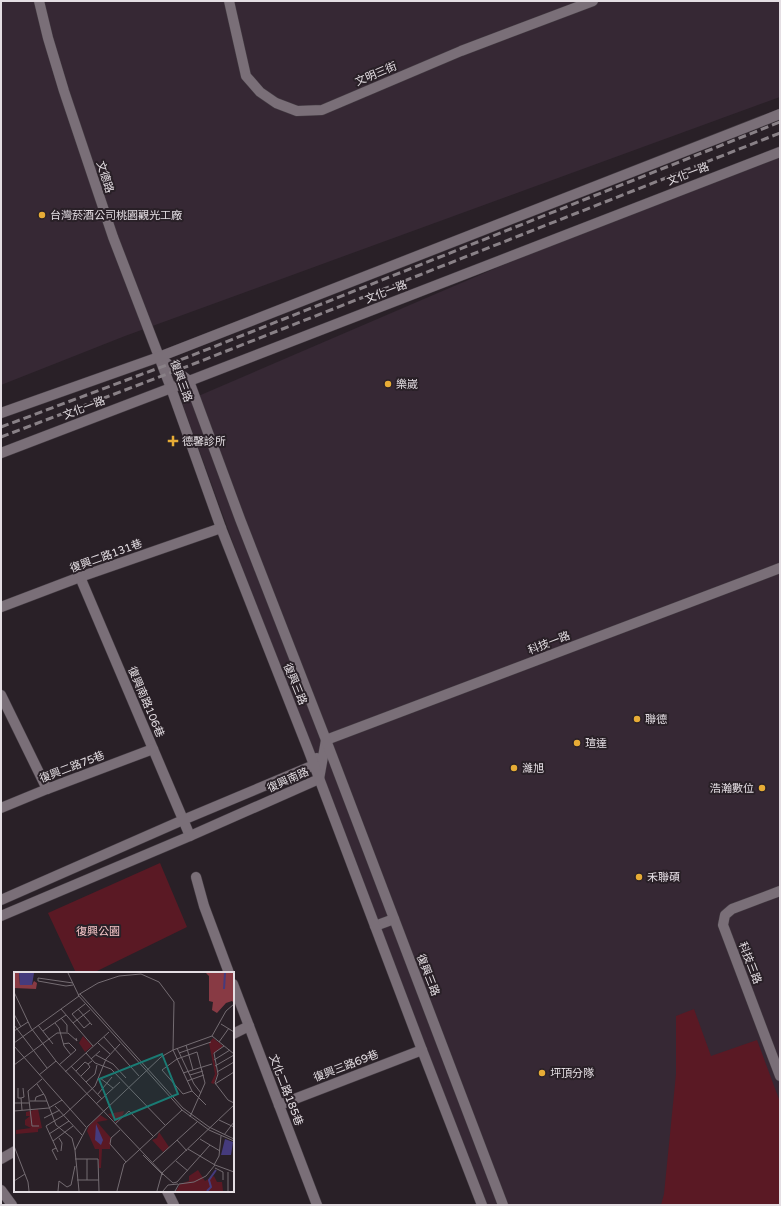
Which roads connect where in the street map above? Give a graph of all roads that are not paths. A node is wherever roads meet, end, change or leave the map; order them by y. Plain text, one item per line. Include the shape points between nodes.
1 (39, 1) edge
2 (229, 1) edge
3 (594, 1) edge
4 (780, 114) edge
5 (780, 152) edge
6 (159, 357) junction
7 (189, 381) junction
8 (171, 388) junction
9 (1, 413) edge
10 (1, 453) edge
11 (220, 528) junction
12 (780, 568) edge
13 (80, 577) junction
14 (1, 607) edge
15 (1, 695) edge
16 (326, 740) junction
17 (153, 749) junction
18 (314, 765) junction
19 (319, 779) junction
20 (48, 789) junction
21 (1, 808) edge
22 (183, 820) junction
23 (190, 836) junction
24 (196, 877) dead end
25 (780, 891) edge
26 (1, 900) edge
27 (1, 916) edge
28 (394, 919) junction
29 (375, 926) junction
30 (229, 972) edge
31 (234, 987) edge
32 (249, 1026) junction
33 (234, 1034) edge
34 (422, 1050) junction
35 (780, 1076) edge
36 (278, 1105) junction
37 (14, 1152) edge
38 (1, 1159) edge
39 (1, 1190) edge
40 (168, 1192) edge
41 (12, 1205) edge
42 (174, 1205) edge
43 (317, 1205) edge
44 (482, 1205) edge
45 (503, 1205) edge

1 - 6 street, 文德路 via 64,91 110,230
2 - 3 street, 文明三街 via 246,76 260,92 276,103 297,111 322,110 460,52
4 - 6 street, 文化一路
5 - 7 street, 文化一路
6 - 7 street, 復興三路
6 - 8 street, 復興三路
6 - 9 street, 文化一路
7 - 8 street, 文化一路
7 - 16 street, 復興三路
8 - 10 street, 文化一路
8 - 11 street, 復興三路
11 - 13 street, 復興二路131巷
11 - 18 street, 復興三路
12 - 16 street, 科技一路
13 - 14 street, 復興二路131巷
13 - 17 street, 復興南路106巷
15 - 20 street
16 - 18 street, 復興南路
16 - 19 street, 復興南路
16 - 28 street, 復興三路
17 - 20 street, 復興二路75巷
17 - 22 street, 復興南路106巷
18 - 19 street, 復興三路
18 - 22 street, 復興南路
19 - 23 street, 復興南路
19 - 29 street, 復興三路
20 - 21 street, 復興二路75巷
22 - 23 street, 復興南路106巷
22 - 26 street, 復興南路
23 - 27 street, 復興南路
24 - 30 street
25 - 35 street, 科技三路 via 732,909 725,916 723,925
28 - 29 street
28 - 45 street, 復興三路
29 - 34 street, 復興三路
31 - 32 street, 文化二路185巷
32 - 33 street
32 - 36 street, 文化二路185巷
34 - 36 street, 復興三路69巷
34 - 44 street, 復興三路
36 - 43 street, 文化二路185巷
37 - 38 street
39 - 41 street
40 - 42 street

